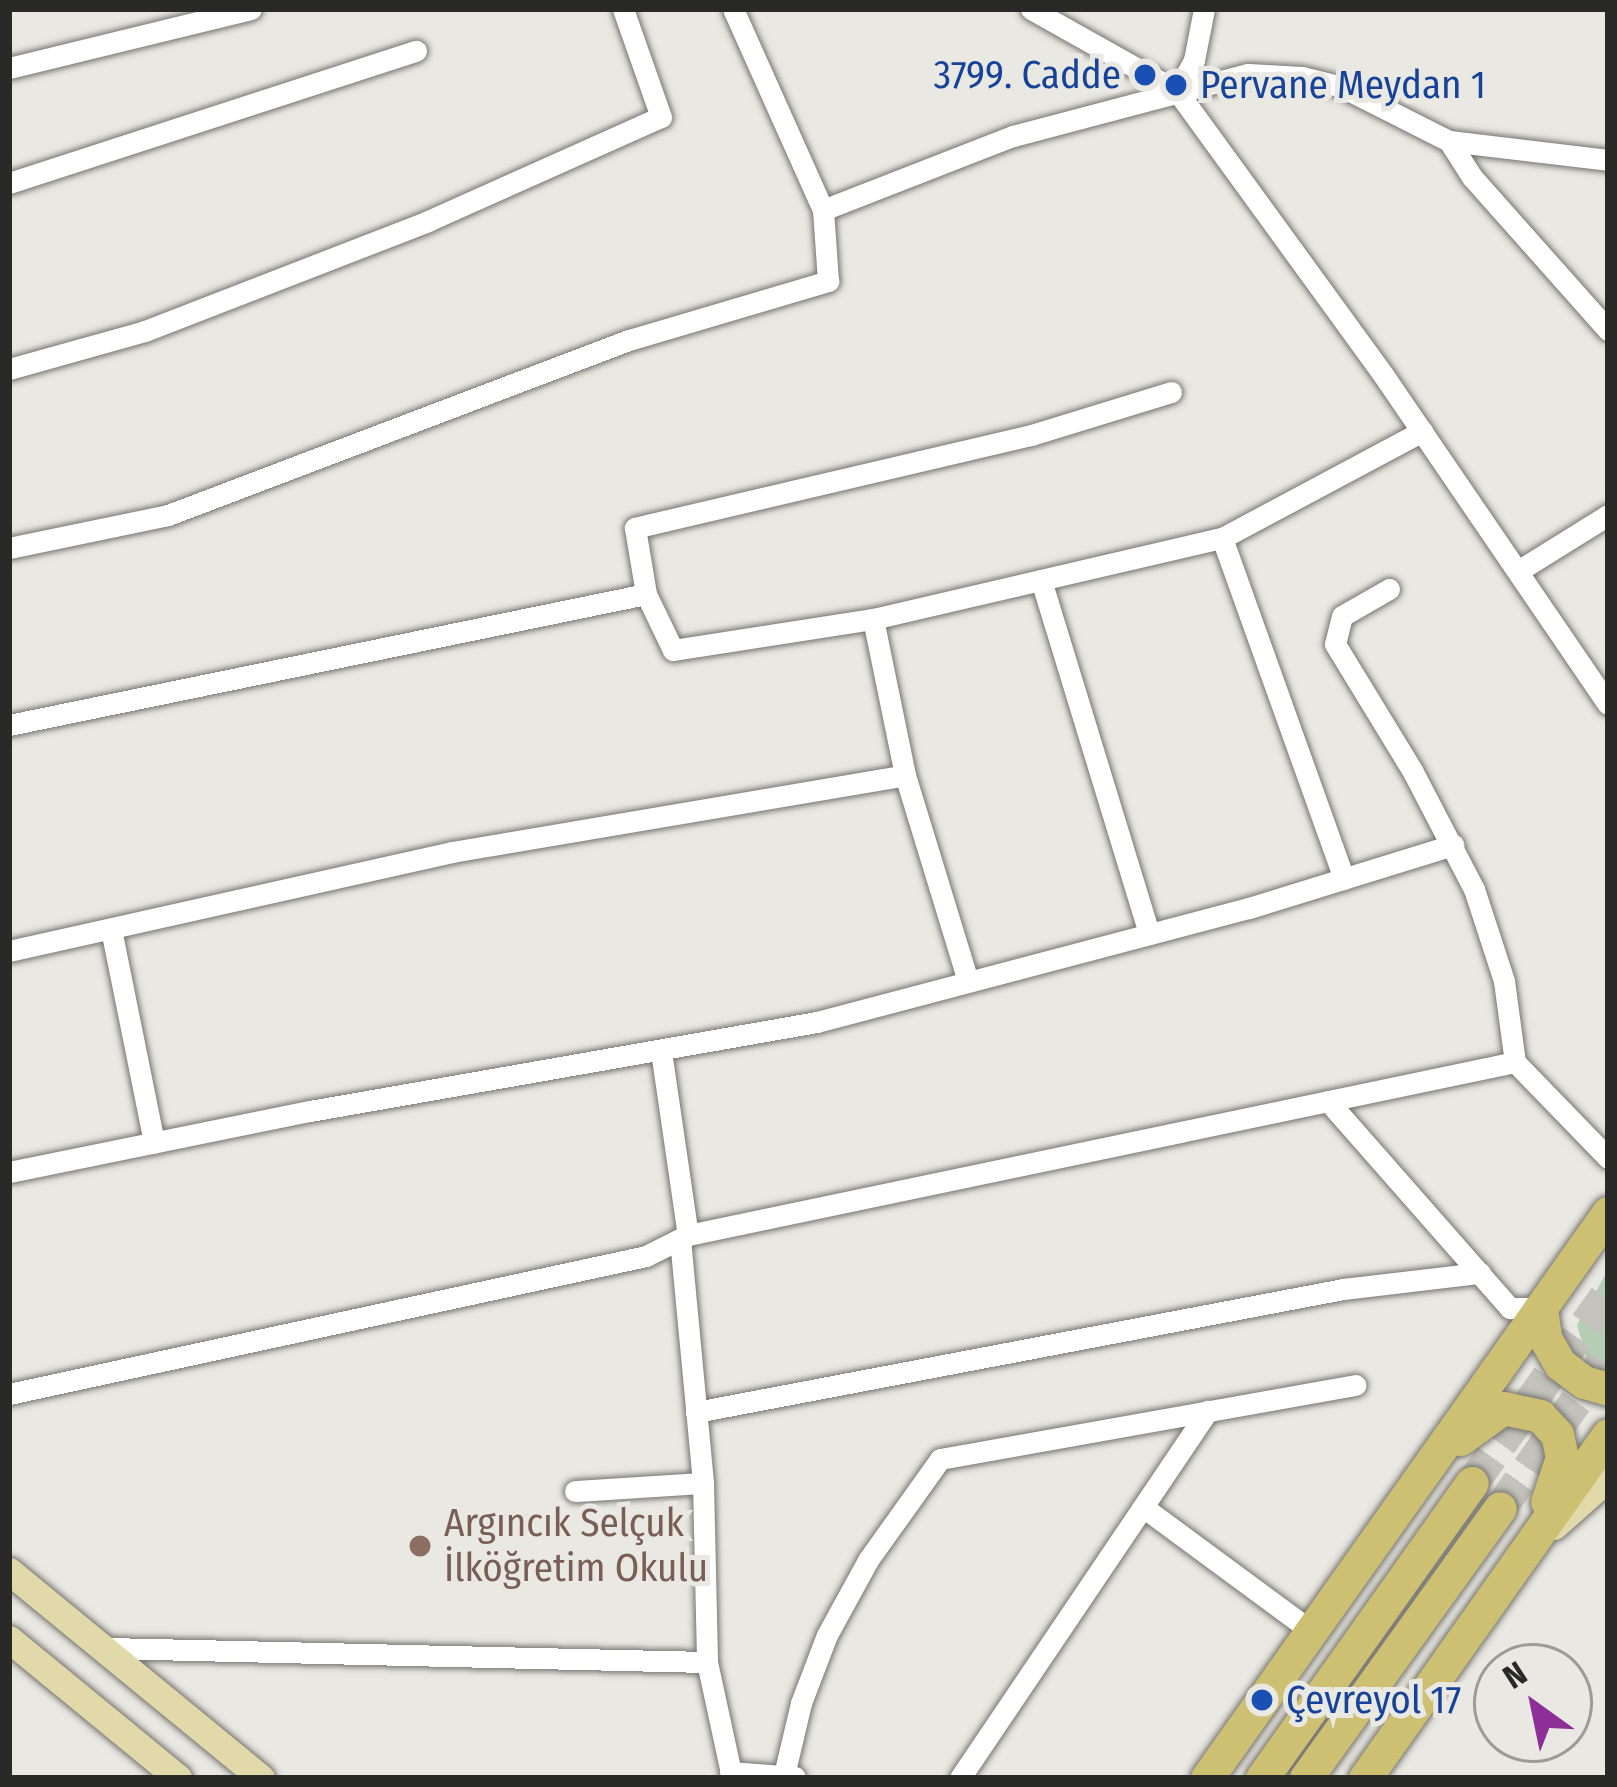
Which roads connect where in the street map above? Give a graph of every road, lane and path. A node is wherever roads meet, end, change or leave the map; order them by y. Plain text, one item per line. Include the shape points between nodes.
1 (251, 9) edge
2 (623, 9) edge
3 (733, 9) edge
4 (1031, 9) edge
5 (1204, 9) edge
6 (416, 51) dead end
7 (9, 68) edge
8 (1177, 92) junction
9 (1449, 141) junction
10 (1608, 160) edge
11 (9, 183) edge
12 (823, 210) junction
13 (1608, 330) edge
14 (9, 369) edge
15 (1171, 392) dead end
16 (1423, 431) junction
17 (1608, 515) edge
18 (1222, 538) junction
19 (9, 548) edge
20 (1518, 571) junction
21 (1041, 580) junction
22 (1389, 589) dead end
23 (646, 594) junction
24 (873, 619) junction
25 (1608, 704) edge
26 (9, 725) edge
27 (905, 775) junction
28 (1453, 845) junction
29 (1344, 879) junction
30 (111, 929) junction
31 (1149, 934) junction
32 (9, 951) edge
33 (968, 981) junction
34 (661, 1051) junction
35 (1515, 1062) junction
36 (1328, 1101) junction
37 (154, 1143) junction
38 (1608, 1158) edge
39 (9, 1172) edge
40 (1608, 1213) edge
41 (684, 1237) junction
42 (1480, 1273) junction
43 (1540, 1308) junction
44 (1355, 1385) dead end
45 (1608, 1389) edge
46 (9, 1394) edge
47 (1208, 1411) junction
48 (696, 1412) junction
49 (1608, 1435) edge
50 (1421, 1477) junction
51 (1608, 1478) edge
52 (1472, 1483) tunnel mouth
53 (703, 1484) junction
54 (575, 1491) dead end
55 (1143, 1508) junction
56 (1500, 1508) tunnel mouth
57 (1524, 1553) junction
58 (9, 1571) edge
59 (1311, 1631) junction
60 (12, 1645) edge
61 (108, 1648) junction
62 (706, 1662) junction
63 (731, 1775) edge
64 (792, 1776) edge
65 (178, 1778) edge
66 (261, 1778) edge
67 (960, 1778) edge
68 (1207, 1778) edge
69 (1262, 1778) edge
70 (1306, 1778) edge
71 (1365, 1778) edge

1 - 7 street
2 - 14 street via 661,117 428,221 146,331
3 - 12 street
4 - 8 street
5 - 8 street via 1194,60
6 - 11 street
8 - 9 street via 1248,74 1302,76 1384,105
8 - 12 street via 1013,136
8 - 16 street
9 - 10 street
9 - 13 street
12 - 19 street via 828,280 629,340 167,515
15 - 23 street via 1030,435 635,528
16 - 18 street
16 - 20 street
17 - 20 street
18 - 21 street
18 - 29 street
20 - 25 street
21 - 24 street
21 - 31 street
22 - 28 street via 1342,616 1335,644
23 - 24 street via 673,650
23 - 26 street
24 - 27 street
27 - 30 street via 452,851
27 - 33 street
28 - 29 street
28 - 35 street via 1497,951
29 - 31 street
30 - 32 street
30 - 37 street
31 - 33 street
33 - 34 street via 817,1022
34 - 37 street
34 - 41 street
35 - 36 street
35 - 38 street
36 - 41 street
36 - 42 street
37 - 39 street
40 - 43 highway
41 - 46 street via 646,1256
41 - 48 street
42 - 43 street via 1510,1308
42 - 48 street via 1343,1289
43 - 45 highway via 1544,1338 1560,1364
43 - 50 highway
44 - 47 street
47 - 55 street
47 - 64 street via 940,1459 868,1559 827,1635 801,1703
48 - 53 street
49 - 57 highway
50 - 57 highway via 1491,1412 1516,1408 1540,1416 1557,1434 1562,1457
50 - 59 highway
51 - 57 main road
52 - 69 highway
53 - 54 street
53 - 62 street
55 - 59 street
55 - 67 street
56 - 70 highway
57 - 71 highway
58 - 61 main road
59 - 68 highway
60 - 65 main road
61 - 62 street
61 - 66 main road
62 - 63 street
63 - 64 street

